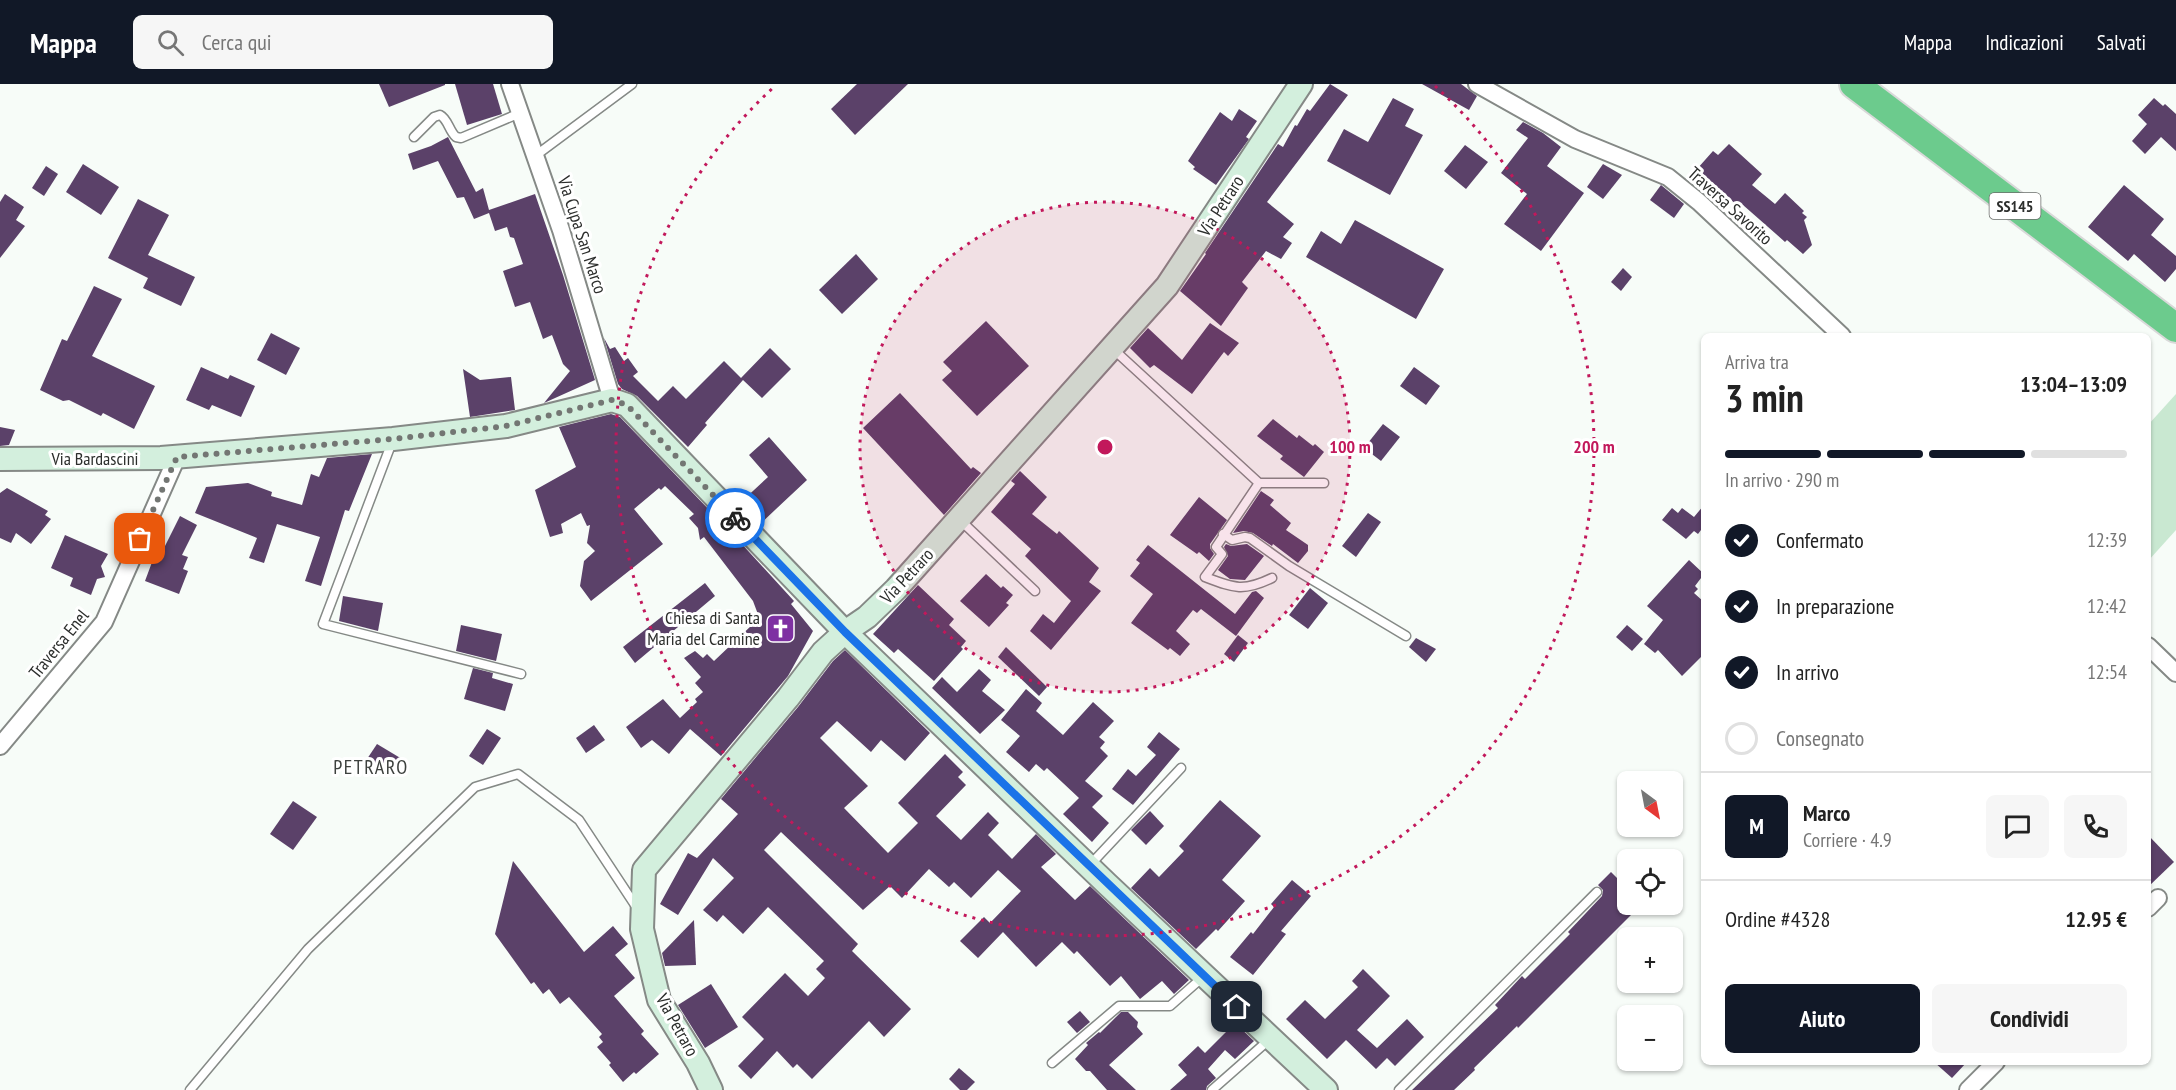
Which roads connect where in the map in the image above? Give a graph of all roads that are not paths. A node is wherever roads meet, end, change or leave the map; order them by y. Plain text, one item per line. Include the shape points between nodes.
1 (510, 84) edge
2 (632, 84) edge
3 (1301, 84) edge
4 (1477, 84) edge
5 (1854, 84) edge
6 (520, 112) junction
7 (414, 137) dead end
8 (535, 156) junction
9 (2176, 328) edge
10 (1839, 333) edge
11 (1112, 348) junction
12 (612, 400) junction
13 (393, 439) junction
14 (177, 457) junction
15 (0, 459) edge
16 (1258, 483) junction
17 (1324, 483) dead end
18 (958, 519) junction
19 (1223, 534) junction
20 (1272, 578) dead end
21 (1035, 591) dead end
22 (845, 632) junction
23 (1406, 636) dead end
24 (2151, 649) edge
25 (2176, 673) edge
26 (521, 674) dead end
27 (0, 746) edge
28 (1181, 768) dead end
29 (1089, 866) junction
30 (1597, 892) dead end
31 (642, 916) junction
32 (1204, 975) junction
33 (1271, 1038) junction
34 (1052, 1063) dead end
35 (1993, 1065) edge
36 (190, 1090) edge
37 (711, 1090) edge
38 (1212, 1090) edge
39 (1326, 1090) edge
40 (1400, 1090) edge
41 (1968, 1090) edge

1 - 6 street, Via Cupa San Marco
2 - 8 lane
3 - 11 street, Via Petraro via 1167,286
4 - 10 street, Traversa Savorito via 1575,139 1668,177
5 - 9 highway, SS145
6 - 7 lane via 461,138 450,133 440,115
6 - 8 street, Via Cupa San Marco
8 - 12 street, Via Cupa San Marco
11 - 16 lane
11 - 18 street, Via Petraro
12 - 13 street, Via Bardascini via 506,426
12 - 22 street via 627,405
13 - 14 street, Via Bardascini
13 - 26 lane via 323,624
14 - 15 street, Via Bardascini
14 - 27 street, Traversa Enel via 104,622
16 - 17 lane
16 - 19 lane
18 - 21 lane
18 - 22 street, Via Petraro via 896,589
19 - 20 lane via 1216,547 1222,554 1205,577 1234,588
19 - 23 lane via 1232,540 1250,538
22 - 29 street
22 - 31 street, Via Petraro via 823,652 644,870
24 - 25 street
28 - 29 lane
29 - 32 street
30 - 40 lane
31 - 36 lane via 579,820 518,774 475,787 308,949
31 - 37 street, Via Petraro via 659,1000
32 - 33 street
32 - 34 lane via 1170,1006 1119,1006
33 - 38 lane
33 - 39 street
35 - 41 street

